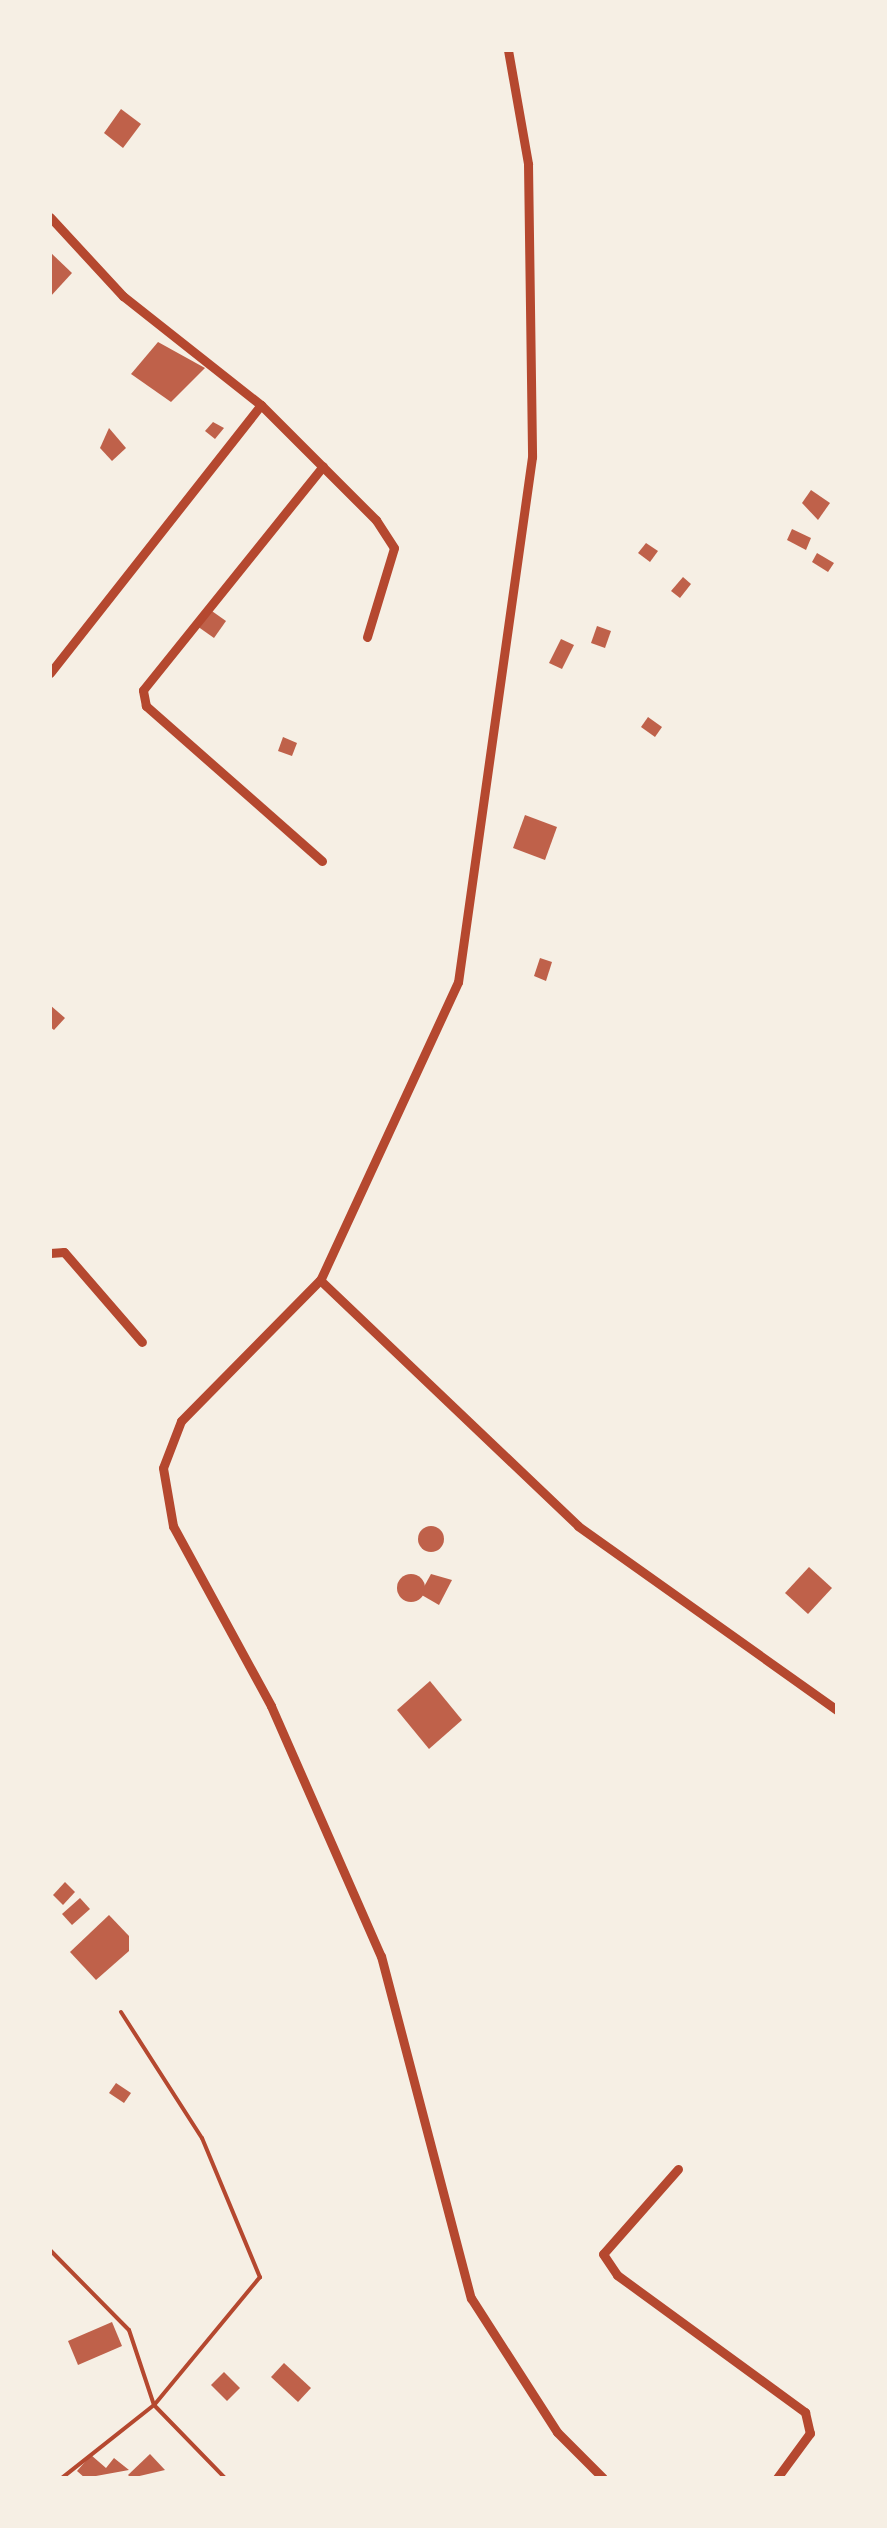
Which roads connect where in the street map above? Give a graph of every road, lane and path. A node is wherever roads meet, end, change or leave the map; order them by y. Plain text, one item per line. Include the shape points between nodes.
1 (508, 50) edge
2 (50, 216) edge
3 (261, 405) junction
4 (323, 466) junction
5 (367, 637) dead end
6 (50, 674) edge
7 (322, 861) dead end
8 (50, 1253) edge
9 (320, 1280) junction
10 (142, 1342) dead end
11 (837, 1710) edge
12 (121, 2012) dead end
13 (678, 2169) dead end
14 (50, 2250) edge
15 (154, 2405) junction
16 (62, 2478) edge
17 (226, 2478) edge
18 (603, 2478) edge
19 (777, 2478) edge

1 - 9 street via 528,164 532,457 458,982
2 - 3 street via 123,296
3 - 4 street
3 - 6 street
4 - 5 street via 394,548
4 - 7 street via 143,690 146,706
8 - 10 street via 64,1252
9 - 11 street via 578,1526
9 - 18 street via 182,1421 163,1468 173,1526 271,1706 382,1956 470,2298 557,2432
12 - 15 path via 202,2138 260,2277
13 - 19 street via 603,2254 617,2275 805,2412 810,2433
14 - 15 path via 129,2330
15 - 16 path
15 - 17 path

